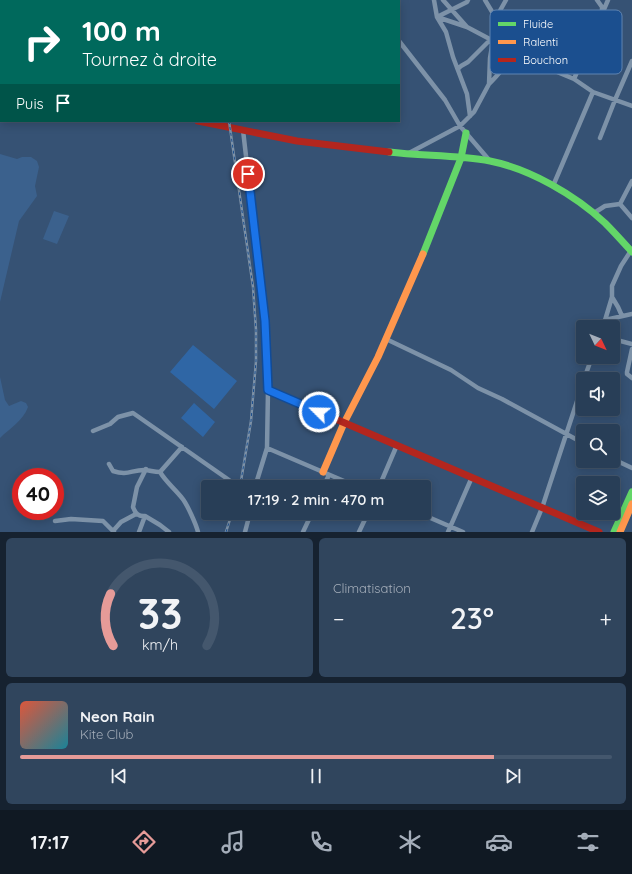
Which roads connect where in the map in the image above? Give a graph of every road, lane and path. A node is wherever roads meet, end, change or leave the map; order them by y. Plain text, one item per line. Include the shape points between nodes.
1 (434, 0) edge
2 (443, 0) edge
3 (468, 0) edge
4 (485, 0) edge
5 (506, 0) edge
6 (598, 0) edge
7 (608, 0) edge
8 (451, 10) junction
9 (491, 10) edge
10 (500, 10) edge
11 (602, 10) edge
12 (604, 10) edge
13 (438, 17) junction
14 (467, 27) junction
15 (490, 39) edge
16 (400, 42) edge
17 (490, 42) edge
18 (490, 58) edge
19 (632, 62) edge
20 (458, 70) junction
21 (499, 74) edge
22 (563, 74) edge
23 (576, 74) edge
24 (574, 79) junction
25 (489, 84) junction
26 (593, 92) junction
27 (615, 100) junction
28 (632, 106) edge
29 (470, 116) junction
30 (203, 122) edge
31 (460, 126) junction
32 (242, 130) junction
33 (466, 134) junction
34 (600, 138) dead end
35 (408, 154) junction
36 (461, 158) junction
37 (490, 161) junction
38 (632, 181) edge
39 (553, 186) junction
40 (620, 204) junction
41 (594, 213) junction
42 (632, 218) edge
43 (632, 250) edge
44 (612, 297) junction
45 (632, 314) edge
46 (622, 316) junction
47 (605, 320) joint
48 (386, 339) junction
49 (620, 341) edge
50 (632, 344) edge
51 (632, 349) edge
52 (632, 378) edge
53 (268, 390) junction
54 (576, 404) edge
55 (344, 423) junction
56 (93, 431) dead end
57 (566, 434) junction
58 (576, 439) edge
59 (397, 445) junction
60 (182, 447) junction
61 (267, 448) junction
62 (620, 462) edge
63 (109, 464) dead end
64 (632, 468) edge
65 (146, 469) junction
66 (160, 472) junction
67 (326, 473) junction
68 (472, 477) junction
69 (230, 480) dead end
70 (257, 480) edge
71 (324, 480) edge
72 (342, 480) edge
73 (382, 480) edge
74 (632, 492) edge
75 (632, 504) edge
76 (542, 508) junction
77 (136, 514) junction
78 (145, 516) junction
79 (630, 516) edge
80 (431, 518) edge
81 (248, 520) edge
82 (309, 520) edge
83 (365, 520) edge
84 (55, 521) dead end
85 (450, 526) junction
86 (113, 531) edge
87 (139, 532) edge
88 (169, 532) edge
89 (198, 532) edge
90 (245, 532) edge
91 (303, 532) edge
92 (359, 532) edge
93 (448, 532) edge
94 (463, 532) edge
95 (532, 532) edge
96 (599, 532) edge
97 (614, 532) edge
98 (620, 532) edge

1 - 13 street
2 - 8 street
3 - 8 street
4 - 9 street
5 - 10 street
6 - 11 street
7 - 12 street
8 - 13 street
8 - 14 street
13 - 14 street
13 - 20 street via 446,32
14 - 15 street
16 - 31 street via 445,100
17 - 20 street
18 - 25 street
19 - 27 street
20 - 29 street via 467,94
21 - 25 street
22 - 24 street
23 - 24 street
24 - 26 street
25 - 29 street
26 - 27 street
26 - 39 street
27 - 28 street
27 - 34 street
29 - 31 street
30 - 32 street
31 - 33 street
31 - 35 street
32 - 35 street via 297,141
32 - 53 street via 265,321
33 - 36 street
33 - 37 street
35 - 36 street
36 - 37 street
36 - 48 street via 434,230
37 - 39 street via 528,173
38 - 40 street
39 - 41 street
40 - 41 street via 605,206
40 - 42 street
41 - 43 street
43 - 44 street via 612,286
44 - 46 street
44 - 47 street
45 - 46 street
46 - 47 street
48 - 55 street
48 - 57 street via 451,370 478,388
49 - 50 street
51 - 52 street via 627,374
53 - 55 street
53 - 61 street
54 - 57 street
55 - 59 street
55 - 67 street
56 - 60 street via 110,424 118,416 133,413
57 - 58 street
57 - 76 street
59 - 68 street
59 - 73 street
60 - 66 street
60 - 69 street
61 - 67 street
61 - 70 street
62 - 64 street
63 - 65 street via 117,473 128,474
65 - 66 street
65 - 77 street via 134,495 133,508
66 - 89 street via 183,498
67 - 71 street
67 - 72 street
68 - 76 street
68 - 85 street
74 - 97 street
75 - 79 street
76 - 95 street
76 - 96 street
77 - 78 street
77 - 86 street via 121,522
78 - 87 street
78 - 88 street
79 - 98 street
80 - 85 street
81 - 90 street
82 - 91 street
83 - 92 street
84 - 86 street via 103,521
85 - 93 street
85 - 94 street

